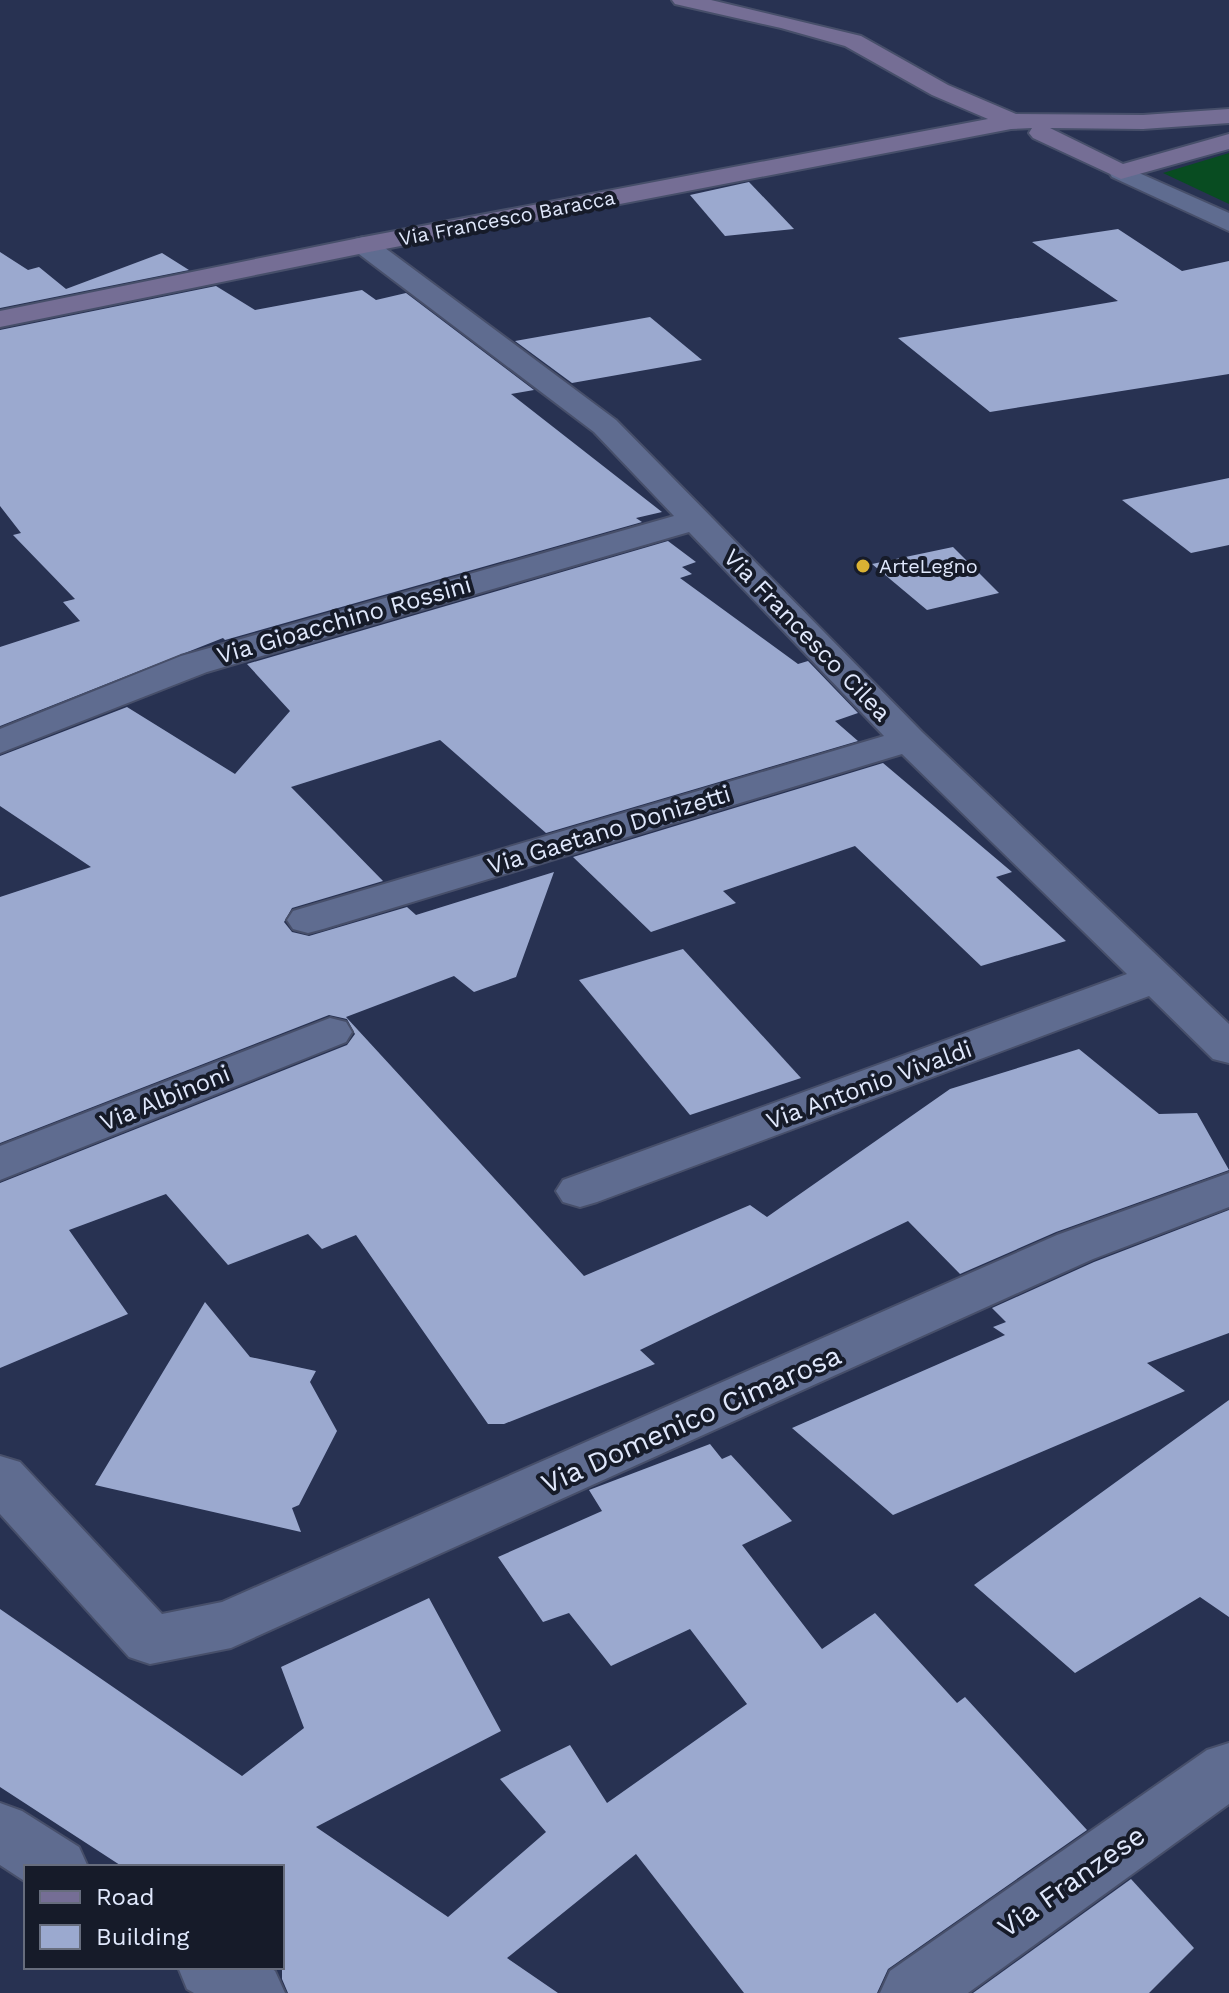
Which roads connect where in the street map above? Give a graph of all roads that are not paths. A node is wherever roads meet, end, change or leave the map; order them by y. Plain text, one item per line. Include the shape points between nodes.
1 (682, 0) edge
2 (1229, 116) edge
3 (1014, 121) junction
4 (1117, 129) junction
5 (1168, 130) junction
6 (1041, 133) junction
7 (1229, 140) edge
8 (1121, 172) junction
9 (1229, 223) edge
10 (364, 245) junction
11 (0, 319) edge
12 (694, 520) junction
13 (909, 740) junction
14 (0, 742) edge
15 (308, 920) dead end
16 (1158, 978) junction
17 (330, 1032) dead end
18 (1229, 1049) edge
19 (0, 1164) edge
20 (1229, 1189) edge
21 (580, 1191) dead end
22 (0, 1477) edge
23 (1229, 1769) edge
24 (0, 1831) edge
25 (53, 1865) edge
26 (214, 1969) edge
27 (251, 1993) edge
28 (914, 1993) edge

1 - 3 street via 853,41 940,90
2 - 5 street
3 - 4 street
3 - 6 street
3 - 10 street, Via Francesco Baracca
4 - 5 street
4 - 6 street
4 - 8 street via 1126,147
5 - 7 street
6 - 8 street
7 - 8 street
8 - 9 street
10 - 11 street, Via Francesco Baracca
10 - 12 street, Via Francesco Cilea via 605,426
12 - 13 street, Via Francesco Cilea
12 - 14 street, Via Gioacchino Rossini via 194,664
13 - 15 street, Via Gaetano Donizetti
13 - 16 street, Via Francesco Cilea
16 - 18 street, Via Francesco Cilea
16 - 21 street, Via Antonio Vivaldi
17 - 19 street, Via Albinoni
20 - 22 street, Via Domenico Cimarosa via 1075,1247 231,1624 150,1640
23 - 28 street, Via Franzese
24 - 25 street
26 - 27 street

